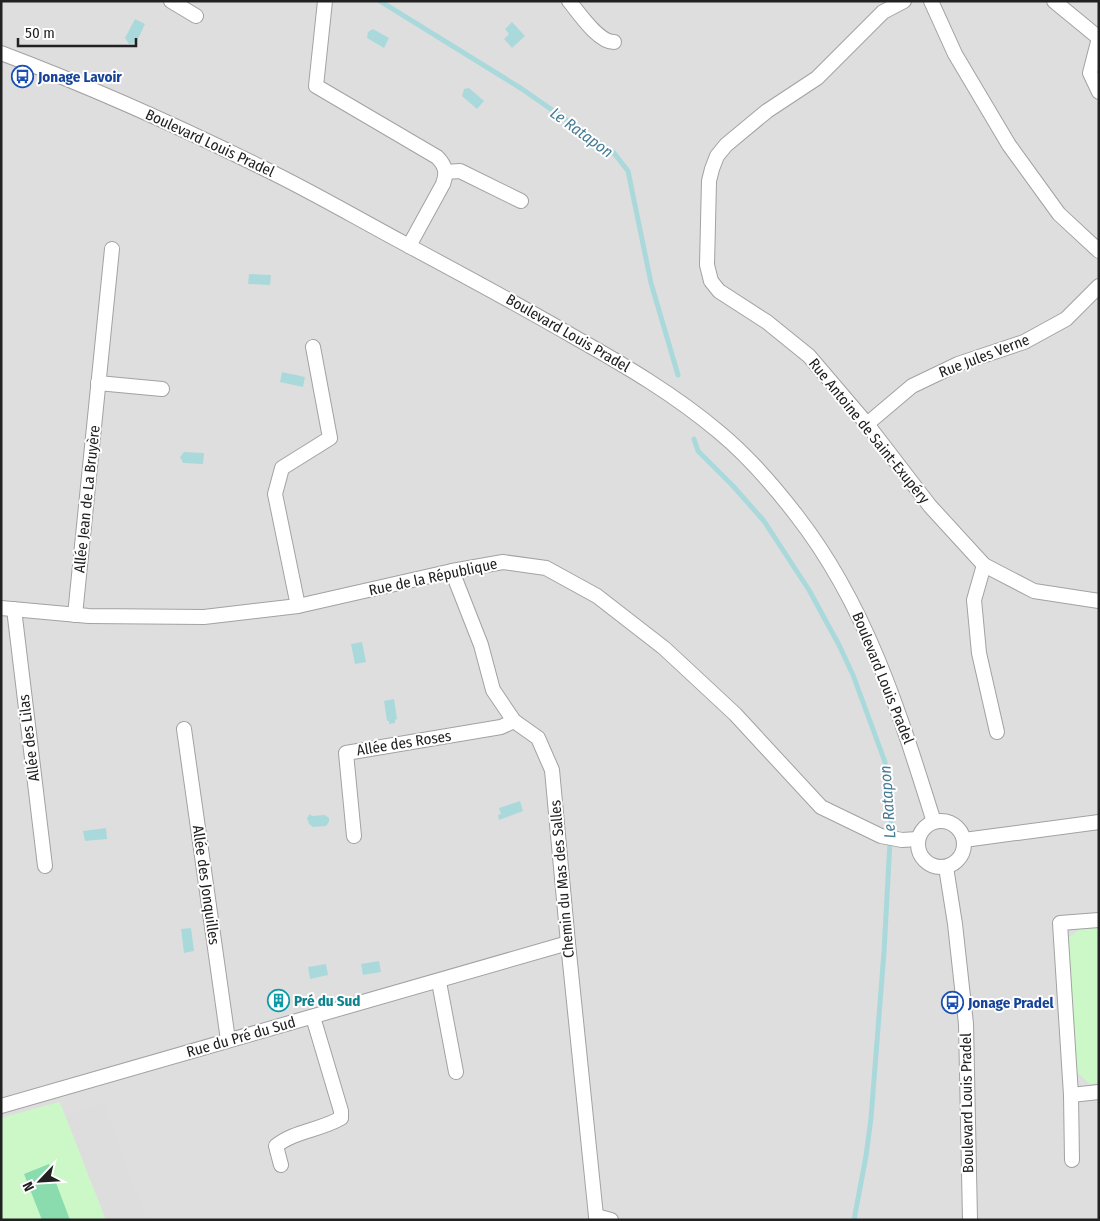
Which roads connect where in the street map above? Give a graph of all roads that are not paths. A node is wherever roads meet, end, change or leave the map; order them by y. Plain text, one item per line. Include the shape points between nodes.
1 (171, 1) edge
2 (325, 1) edge
3 (569, 1) edge
4 (904, 1) edge
5 (931, 1) edge
6 (1054, 1) edge
7 (881, 7) edge
8 (196, 16) dead end
9 (614, 42) dead end
10 (1, 53) edge
11 (1099, 92) edge
12 (446, 172) junction
13 (521, 201) dead end
14 (409, 246) junction
15 (112, 249) dead end
16 (1099, 251) edge
17 (1099, 286) edge
18 (313, 347) dead end
19 (98, 383) junction
20 (162, 389) dead end
21 (867, 424) junction
22 (984, 565) junction
23 (452, 571) junction
24 (1099, 601) edge
25 (298, 606) junction
26 (8, 608) edge
27 (74, 615) junction
28 (514, 721) junction
29 (184, 730) dead end
30 (997, 732) dead end
31 (934, 822) junction
32 (1099, 822) edge
33 (354, 836) dead end
34 (918, 839) junction
35 (964, 840) junction
36 (45, 866) dead end
37 (946, 867) junction
38 (1099, 920) edge
39 (568, 943) junction
40 (439, 982) junction
41 (313, 1017) junction
42 (228, 1040) junction
43 (456, 1072) dead end
44 (1099, 1092) edge
45 (1071, 1096) junction
46 (1, 1106) edge
47 (1072, 1160) dead end
48 (281, 1165) dead end
49 (591, 1218) edge
50 (611, 1220) edge
51 (970, 1220) edge

1 - 8 street
2 - 12 street via 316,86 438,157
3 - 9 street via 600,37
4 - 7 street
5 - 16 street via 955,54 1009,145 1059,214
6 - 11 street via 1099,38 1090,73
7 - 21 street, Rue Antoine de Saint-Exupéry via 817,78 767,111 726,145 712,169 708,197 707,265 710,281 719,291 767,322 809,356
10 - 14 street, Boulevard Louis Pradel via 106,94 266,169
12 - 13 street via 460,171
12 - 14 street via 443,184
14 - 31 street, Boulevard Louis Pradel via 641,375 721,433 757,469 817,544 866,631 915,756
15 - 19 street, Allée Jean de La Bruyère
17 - 21 street, Rue Jules Verne via 1066,319 1024,342 958,364 912,386
18 - 25 street via 330,438 282,468 275,494
19 - 20 street
19 - 27 street, Allée Jean de La Bruyère
21 - 22 street, Rue Antoine de Saint-Exupéry via 930,506
22 - 24 street, Rue Antoine de Saint-Exupéry via 1034,591
22 - 30 street via 974,600 979,653
23 - 25 street, Rue de la République
23 - 28 street, Chemin du Mas des Salles via 481,645 493,690
23 - 34 street, Rue de la République via 503,562 546,568 596,596 664,648 735,714 821,807 880,836
25 - 27 street, Rue de la République via 204,617
26 - 27 street, Rue de la République
26 - 36 street, Allée des Lilas
28 - 33 street, Allée des Roses via 501,727 346,753
28 - 39 street, Chemin du Mas des Salles via 538,738 552,770
29 - 42 street, Allée des Jonquilles
31 - 34 street via 926,826
31 - 35 street via 955,825
32 - 35 street
34 - 37 street via 925,861
35 - 37 street via 959,859
37 - 51 street, Boulevard Louis Pradel via 966,1024
38 - 45 street via 1060,923
39 - 40 street, Rue du Pré du Sud
39 - 49 street, Chemin du Mas des Salles
40 - 41 street, Rue du Pré du Sud
40 - 43 street
41 - 42 street, Rue du Pré du Sud
41 - 48 street via 341,1111 340,1118 283,1140 276,1146
42 - 46 street, Rue du Pré du Sud
44 - 45 street
45 - 47 street
49 - 50 street

